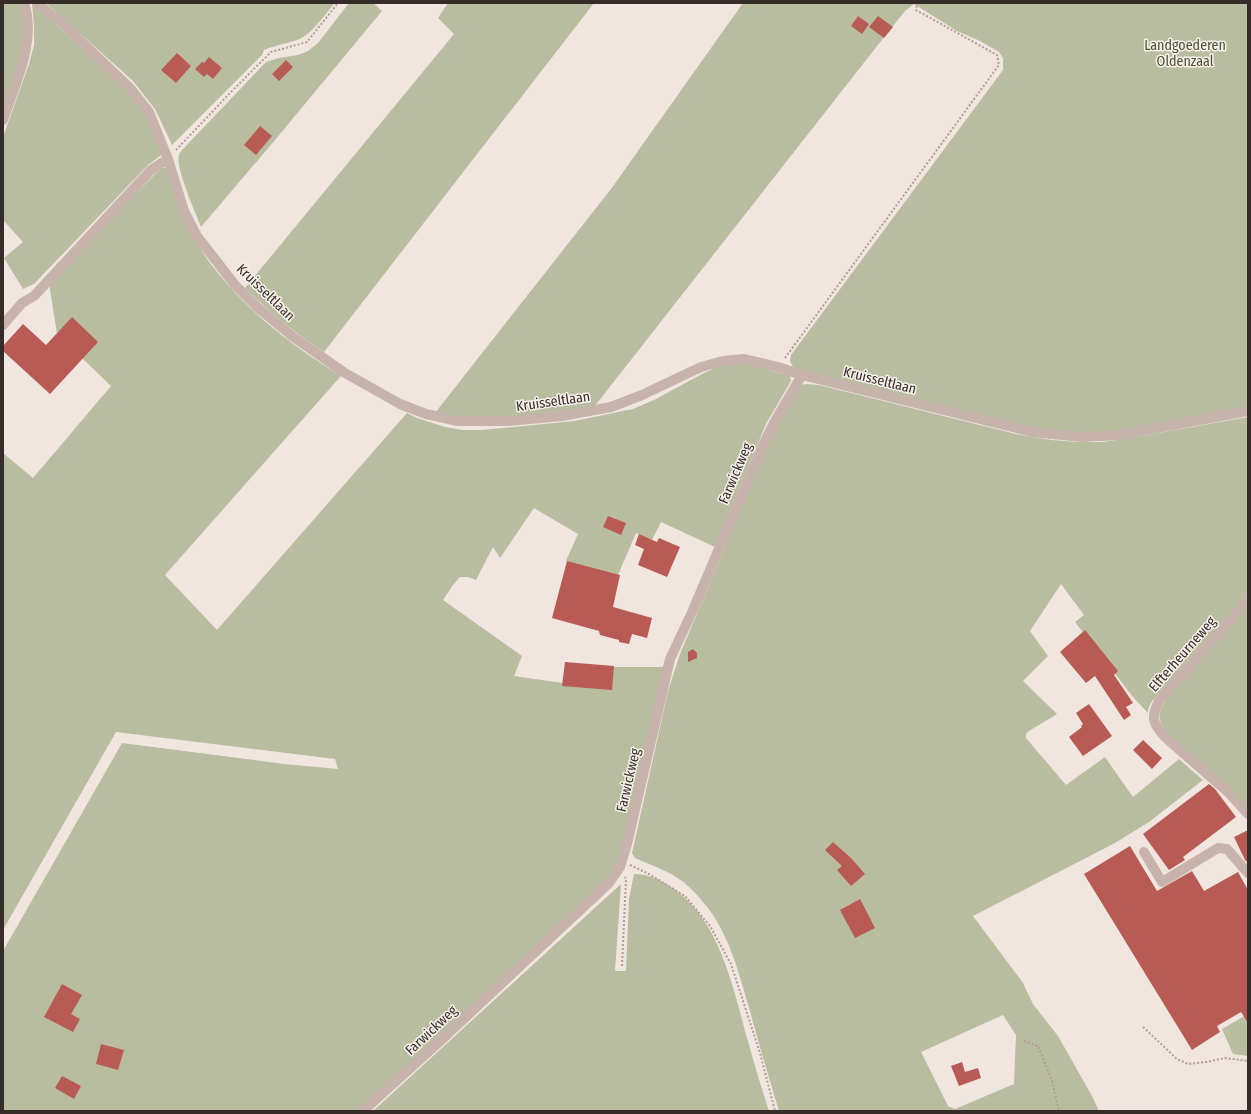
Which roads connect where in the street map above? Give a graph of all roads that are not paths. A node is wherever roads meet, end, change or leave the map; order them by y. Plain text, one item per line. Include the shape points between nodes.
1 (24, 3) edge
2 (37, 3) edge
3 (3, 120) edge
4 (168, 159) junction
5 (3, 325) edge
6 (802, 375) junction
7 (1248, 411) edge
8 (1248, 600) edge
9 (1248, 814) edge
10 (1144, 852) dead end
11 (1248, 873) edge
12 (363, 1111) edge

1 - 3 street via 28,31 25,57
2 - 4 street, Kruisseltlaan via 64,24 130,88 149,112
4 - 5 street via 150,170 34,296 22,303
4 - 6 street, Kruisseltlaan via 184,211 197,236 235,285 257,307 292,336 345,373 400,404 426,414 458,421 479,422 509,422 562,416 611,406 642,395 701,367 723,361 744,360
6 - 7 street, Kruisseltlaan via 1033,432 1082,437 1120,435
6 - 12 street, Farwickweg via 763,445 670,659 621,864 609,883
8 - 9 street, Elfterheurneweg via 1159,701 1153,711 1153,720 1166,738 1229,793
10 - 11 street via 1162,882 1218,848 1227,849

